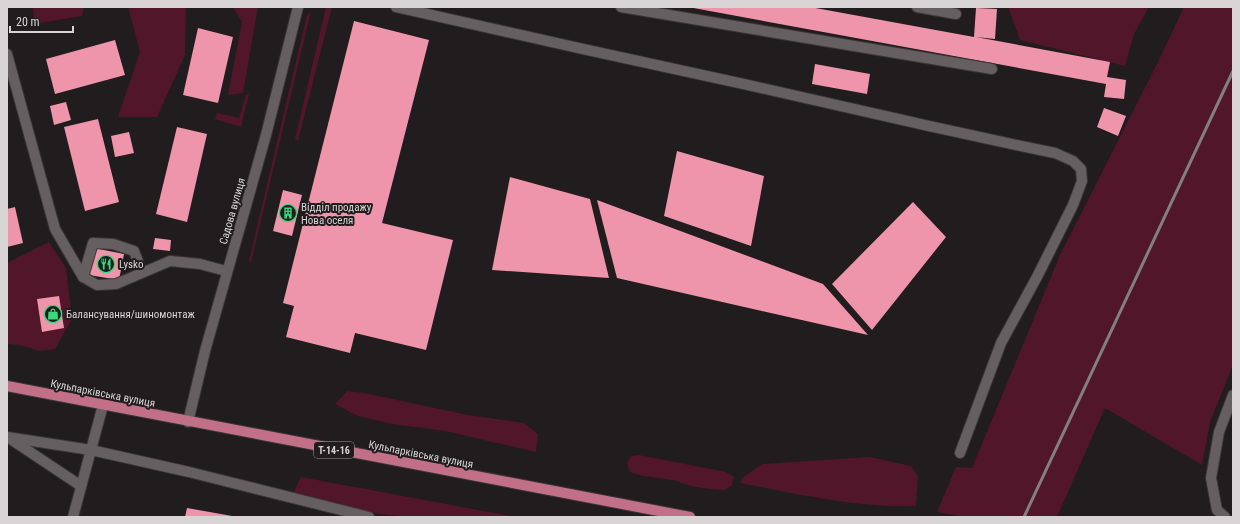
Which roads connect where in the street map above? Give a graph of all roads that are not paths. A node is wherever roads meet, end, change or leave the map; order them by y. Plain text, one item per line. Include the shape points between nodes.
1 (298, 7) edge
2 (396, 7) edge
3 (621, 7) edge
4 (917, 7) edge
5 (956, 14) dead end
6 (7, 54) edge
7 (992, 70) dead end
8 (226, 271) junction
9 (142, 272) junction
10 (83, 277) junction
11 (7, 386) edge
12 (1233, 395) edge
13 (103, 405) junction
14 (188, 422) junction
15 (8, 438) edge
16 (91, 450) junction
17 (960, 453) dead end
18 (81, 486) junction
19 (73, 517) edge
20 (369, 517) edge
21 (690, 517) edge
22 (1225, 517) edge

1 - 8 street, Садова вулиця via 266,135
2 - 17 street via 1055,153 1073,161 1081,169 1082,181 1073,205 1001,343
3 - 7 street
4 - 5 street
6 - 10 street via 55,229
8 - 9 street via 200,264 170,261
8 - 14 street, Садова вулиця
9 - 10 street via 116,284 97,285
9 - 10 street via 134,251 113,244 93,243
11 - 13 main road, Кульпарківська вулиця / Т-14-16
12 - 22 street via 1219,432 1211,478 1217,510
13 - 14 main road, Кульпарківська вулиця / Т-14-16
13 - 16 street
14 - 21 main road, Кульпарківська вулиця / Т-14-16
15 - 16 street
15 - 18 street
16 - 18 street
16 - 20 street
18 - 19 street

